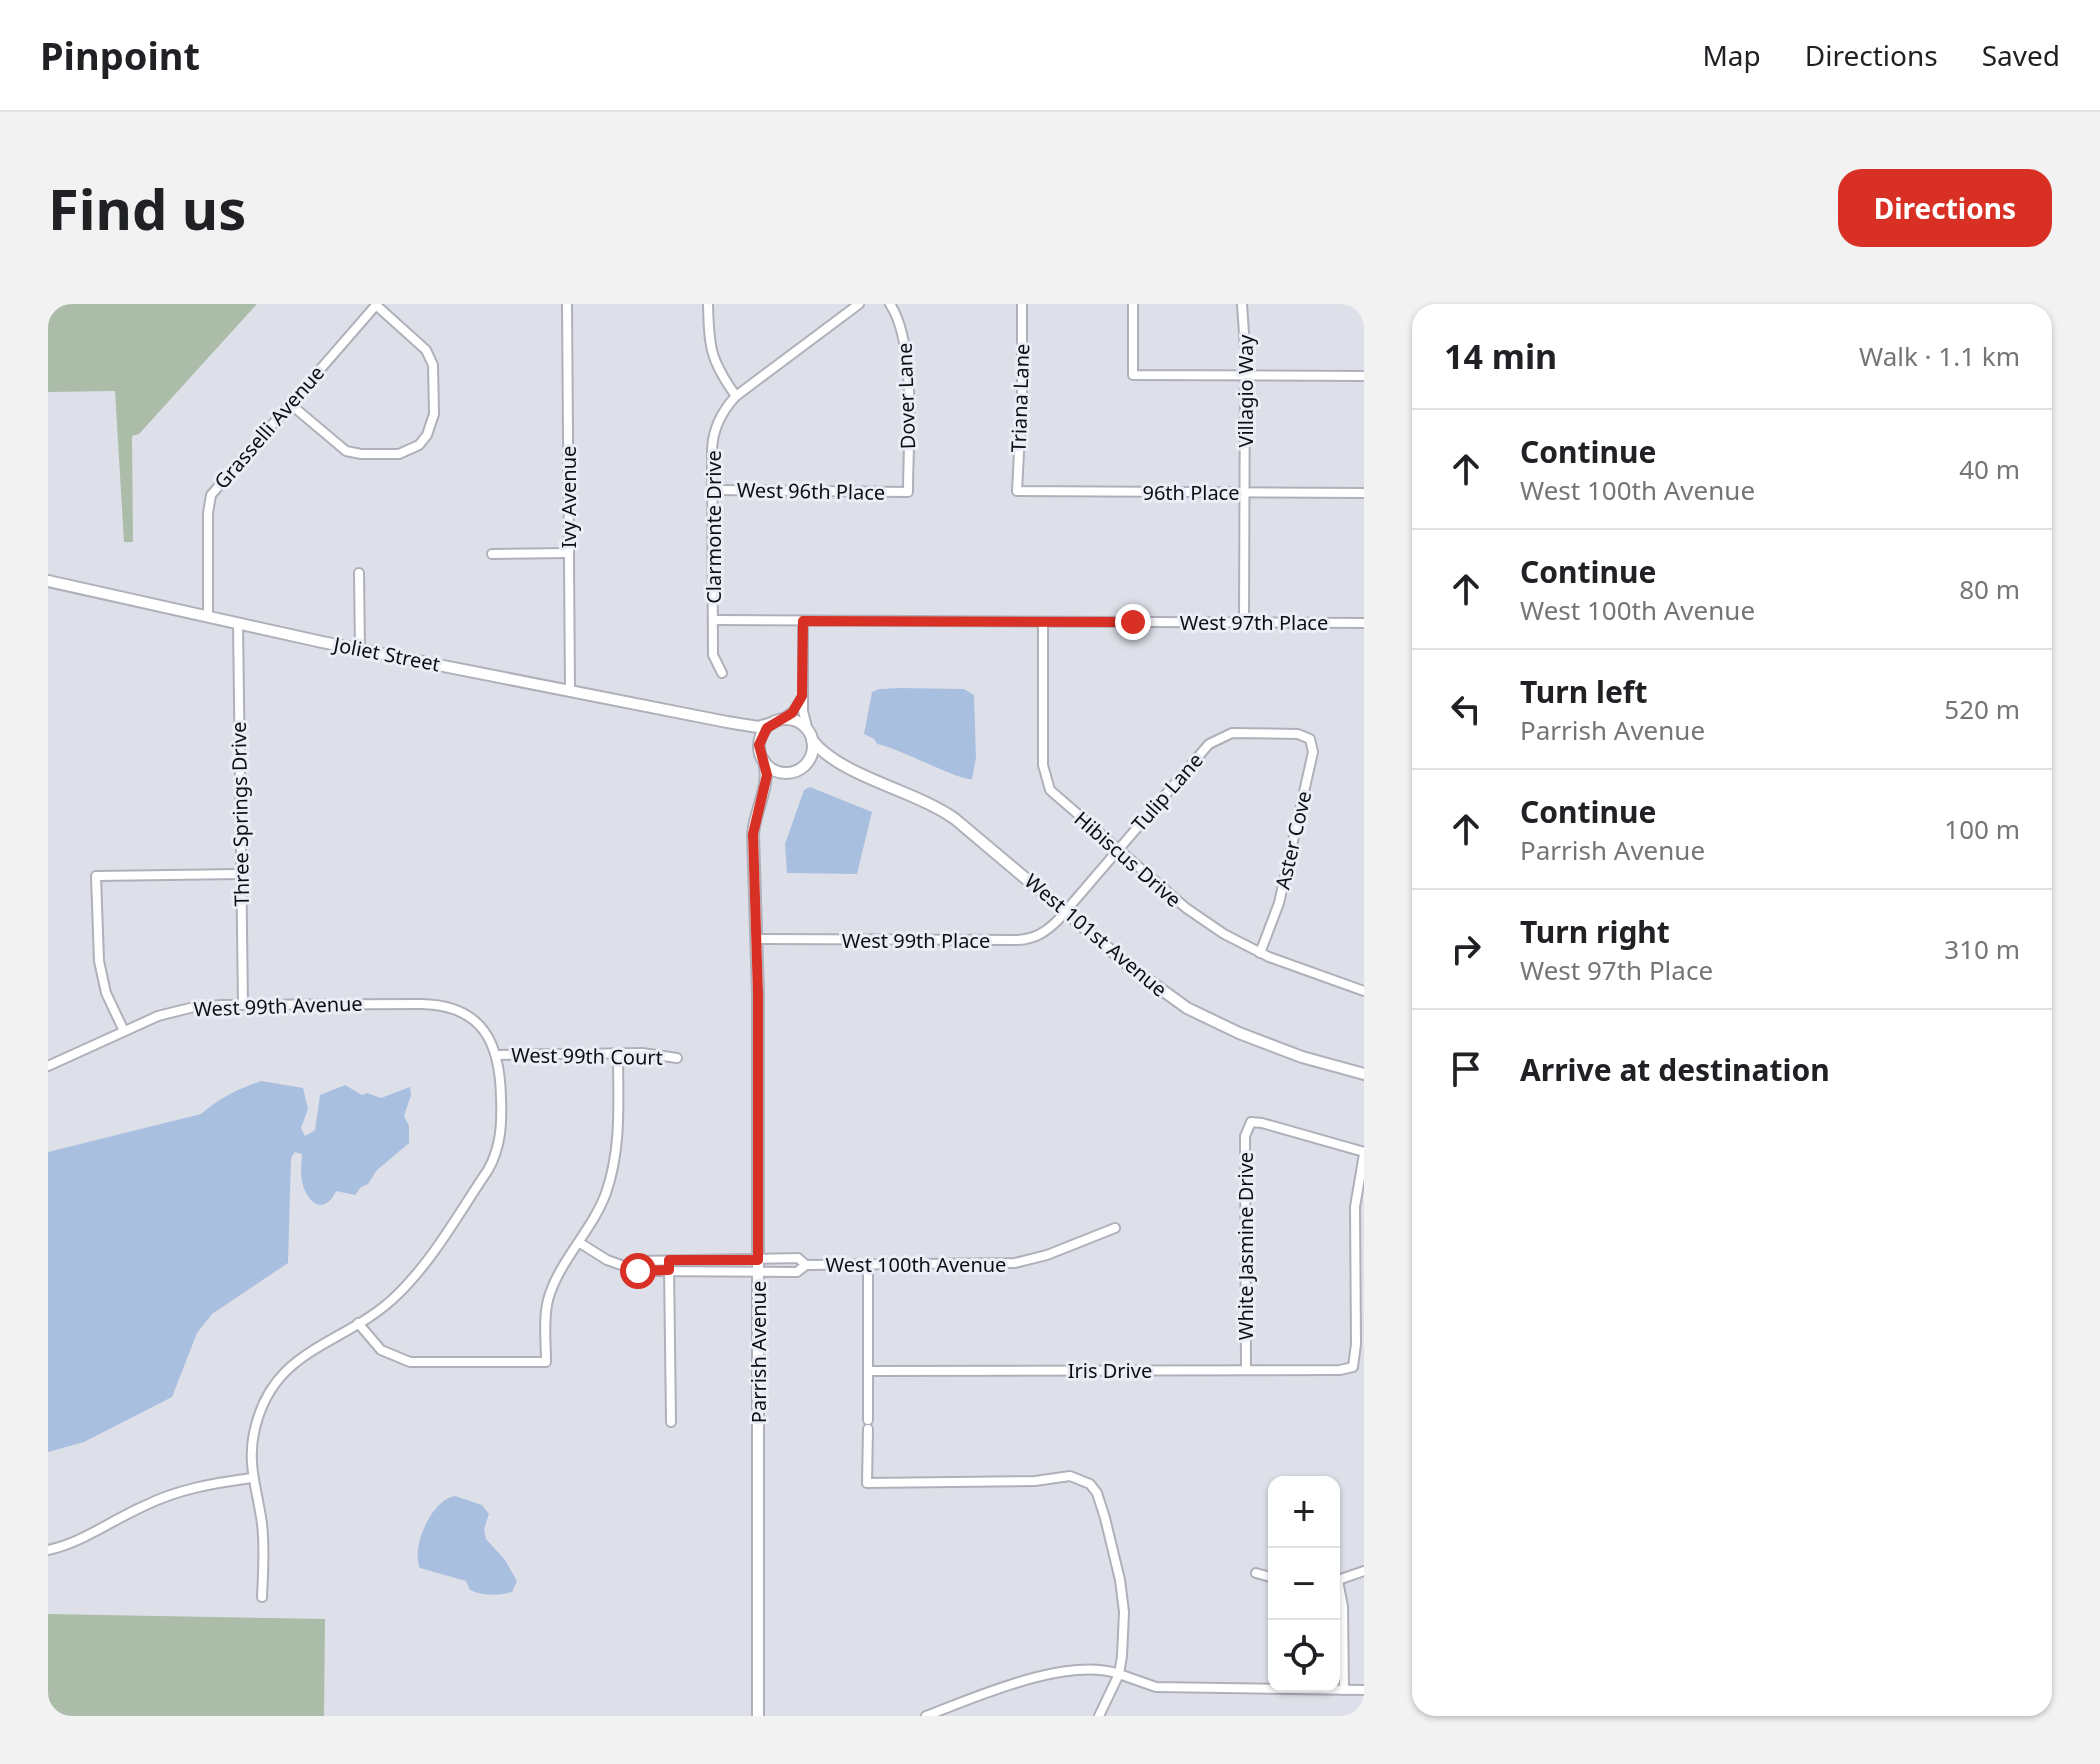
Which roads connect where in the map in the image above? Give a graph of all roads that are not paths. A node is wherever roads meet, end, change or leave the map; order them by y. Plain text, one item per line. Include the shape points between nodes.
1 (377, 304) edge
2 (567, 304) edge
3 (708, 304) edge
4 (859, 304) edge
5 (890, 304) edge
6 (1022, 304) edge
7 (1133, 304) edge
8 (1242, 304) edge
9 (1245, 375) junction
10 (1364, 376) edge
11 (736, 396) junction
12 (289, 403) junction
13 (713, 490) junction
14 (1017, 491) joint
15 (908, 492) joint
16 (1245, 492) junction
17 (1364, 493) edge
18 (569, 553) junction
19 (492, 554) dead end
20 (359, 573) dead end
21 (48, 581) edge
22 (208, 616) junction
23 (713, 620) junction
24 (803, 621) junction
25 (1043, 622) junction
26 (1244, 622) junction
27 (238, 623) junction
28 (1364, 623) edge
29 (360, 649) junction
30 (722, 673) dead end
31 (570, 690) junction
32 (802, 696) junction
33 (727, 722) junction
34 (776, 722) junction
35 (1298, 734) joint
36 (810, 735) junction
37 (760, 749) junction
38 (764, 761) junction
39 (844, 765) junction
40 (803, 767) junction
41 (791, 773) junction
42 (762, 797) junction
43 (1117, 850) junction
44 (241, 874) junction
45 (1066, 911) junction
46 (757, 939) junction
47 (1260, 953) junction
48 (1364, 991) edge
49 (243, 1005) junction
50 (124, 1031) junction
51 (618, 1053) junction
52 (498, 1055) junction
53 (677, 1058) dead end
54 (48, 1066) edge
55 (1364, 1074) edge
56 (1364, 1153) edge
57 (1115, 1228) dead end
58 (580, 1243) junction
59 (669, 1265) junction
60 (758, 1265) junction
61 (806, 1265) junction
62 (868, 1265) junction
63 (358, 1323) junction
64 (1246, 1370) junction
65 (868, 1371) junction
66 (671, 1422) dead end
67 (252, 1478) junction
68 (48, 1550) edge
69 (1364, 1571) edge
70 (1256, 1573) dead end
71 (1268, 1576) edge
72 (1340, 1579) edge
73 (1340, 1595) edge
74 (262, 1597) dead end
75 (1119, 1674) junction
76 (1344, 1690) junction
77 (1364, 1690) edge
78 (758, 1716) edge
79 (926, 1716) edge
80 (1099, 1716) edge

1 - 12 street, Grasselli Avenue
1 - 12 street via 426,350 433,365 434,414 419,445 399,454 346,451
2 - 18 street, Ivy Avenue
3 - 11 street via 711,354
4 - 11 street, Clarmonte Drive
5 - 15 street, Dover Lane via 906,351
6 - 14 street, Triana Lane
7 - 9 street via 1133,375
8 - 9 street, Villagio Way
9 - 10 street
9 - 16 street, Villagio Way
11 - 13 street, Clarmonte Drive via 714,434
12 - 22 street, Grasselli Avenue via 211,495
13 - 15 street, West 96th Place
13 - 23 street, Clarmonte Drive
14 - 16 street, 96th Place
16 - 17 street, 96th Place
16 - 26 street, Villagio Way
18 - 19 street
18 - 31 street, Ivy Avenue
20 - 29 street
21 - 22 street, Joliet Street
22 - 27 street, Joliet Street
23 - 24 street, West 97th Place
23 - 30 street, Clarmonte Drive via 714,660
24 - 25 street, West 97th Place
24 - 32 street
25 - 26 street, West 97th Place
25 - 43 street, Hibiscus Drive via 1045,778 1059,800
26 - 28 street, West 97th Place
27 - 29 street, Joliet Street
27 - 44 street, Three Springs Drive
29 - 31 street, Joliet Street
31 - 33 street, Joliet Street
32 - 34 street via 795,711
32 - 36 street
33 - 34 street, Joliet Street via 758,727
33 - 37 street, Joliet Street via 751,734
34 - 36 street via 798,722
34 - 37 street via 761,736
35 - 43 street, Tulip Lane via 1232,733 1215,740
35 - 47 street, Aster Cove via 1310,739 1313,752 1279,903
36 - 39 street, West 101st Avenue via 820,750
36 - 40 street via 811,757
37 - 38 street, Parrish Avenue
38 - 41 street via 778,772
38 - 42 street, Parrish Avenue
39 - 40 street, West 101st Avenue via 820,760
39 - 45 street, West 101st Avenue via 947,813
40 - 41 street
41 - 42 street via 775,780
42 - 46 street, Parrish Avenue via 753,834
43 - 45 street, Tulip Lane
43 - 47 street, Hibiscus Drive via 1198,918
44 - 49 street, Three Springs Drive
44 - 50 street via 96,876 101,969
45 - 46 street, West 99th Place via 1045,932 1024,940
45 - 55 street, West 101st Avenue via 1187,1008 1302,1057
46 - 60 street, Parrish Avenue
47 - 48 street, Hibiscus Drive
49 - 50 street, West 99th Avenue via 184,1009
49 - 52 street, West 99th Avenue via 447,1006 479,1025
50 - 54 street, West 99th Avenue
51 - 52 street, West 99th Court
51 - 53 street, West 99th Court
51 - 58 street via 615,1161 602,1202
52 - 63 street via 501,1129 493,1161 413,1277 392,1300
56 - 64 street, Iris Drive via 1355,1207 1353,1367
56 - 64 street, White Jasmine Drive via 1251,1122 1245,1136
57 - 62 street, West 100th Avenue via 1015,1263
58 - 59 street, West 100th Avenue via 626,1265
58 - 63 street via 548,1301 546,1362 410,1362 381,1350
59 - 60 street, West 100th Avenue
59 - 66 street
60 - 61 street, West 100th Avenue via 797,1272
60 - 61 street, West 100th Avenue via 798,1258
60 - 78 street, Parrish Avenue
61 - 62 street, West 100th Avenue
62 - 65 street
63 - 67 street via 303,1355 273,1386 253,1435
64 - 65 street, Iris Drive
65 - 75 street via 867,1483 1070,1476 1090,1484 1105,1518 1120,1580 1124,1612
67 - 68 street via 168,1495
67 - 74 street via 262,1528
69 - 72 street
70 - 71 street
73 - 76 street
75 - 76 street via 1156,1687
75 - 79 street via 1105,1669 1069,1672 1012,1684
75 - 80 street
76 - 77 street

